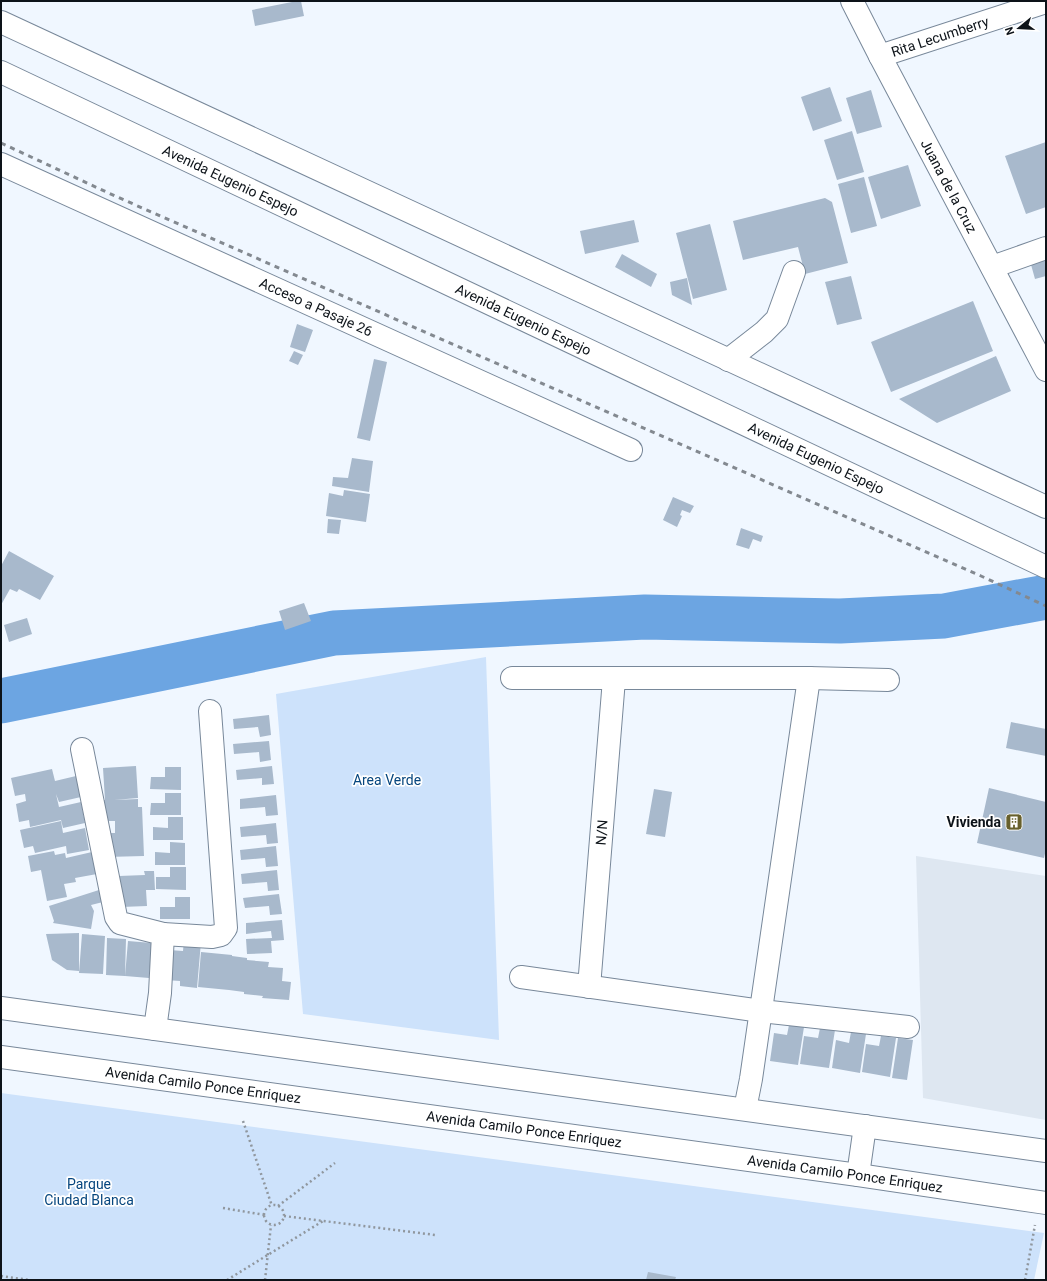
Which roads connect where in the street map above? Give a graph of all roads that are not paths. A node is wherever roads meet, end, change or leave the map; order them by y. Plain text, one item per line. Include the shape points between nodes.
1 (852, 1) edge
2 (1046, 2) edge
3 (1, 22) edge
4 (880, 56) junction
5 (1, 72) edge
6 (1, 164) edge
7 (1046, 248) edge
8 (992, 267) junction
9 (794, 272) dead end
10 (728, 360) junction
11 (1046, 370) edge
12 (631, 450) dead end
13 (1046, 507) edge
14 (1046, 567) edge
15 (512, 678) dead end
16 (809, 678) junction
17 (614, 679) junction
18 (888, 680) dead end
19 (210, 711) dead end
20 (82, 749) dead end
21 (163, 934) junction
22 (521, 977) dead end
23 (589, 987) junction
24 (1, 1008) edge
25 (761, 1011) junction
26 (908, 1026) dead end
27 (155, 1029) junction
28 (1, 1057) edge
29 (746, 1109) junction
30 (865, 1126) junction
31 (1046, 1151) edge
32 (858, 1175) junction
33 (1046, 1203) edge

1 - 4 main road, Juana de la Cruz
2 - 4 main road, Rita Lecumberry
3 - 10 main road
4 - 8 main road, Juana de la Cruz
5 - 14 main road, Avenida Eugenio Espejo
6 - 12 main road, Acceso a Pasaje 26
7 - 8 main road
8 - 11 main road, Juana de la Cruz
9 - 10 main road via 777,319
10 - 13 main road
15 - 17 main road
16 - 17 main road
16 - 18 main road
16 - 25 main road
17 - 23 main road, N/N
19 - 21 main road via 226,928 221,935 212,937
20 - 21 main road via 116,917 120,923
21 - 27 main road
22 - 23 main road
23 - 25 main road
24 - 27 main road
25 - 26 main road
25 - 29 main road
27 - 29 main road
28 - 32 main road, Avenida Camilo Ponce Enriquez
29 - 30 main road
30 - 31 main road
30 - 32 main road
32 - 33 main road, Avenida Camilo Ponce Enriquez

